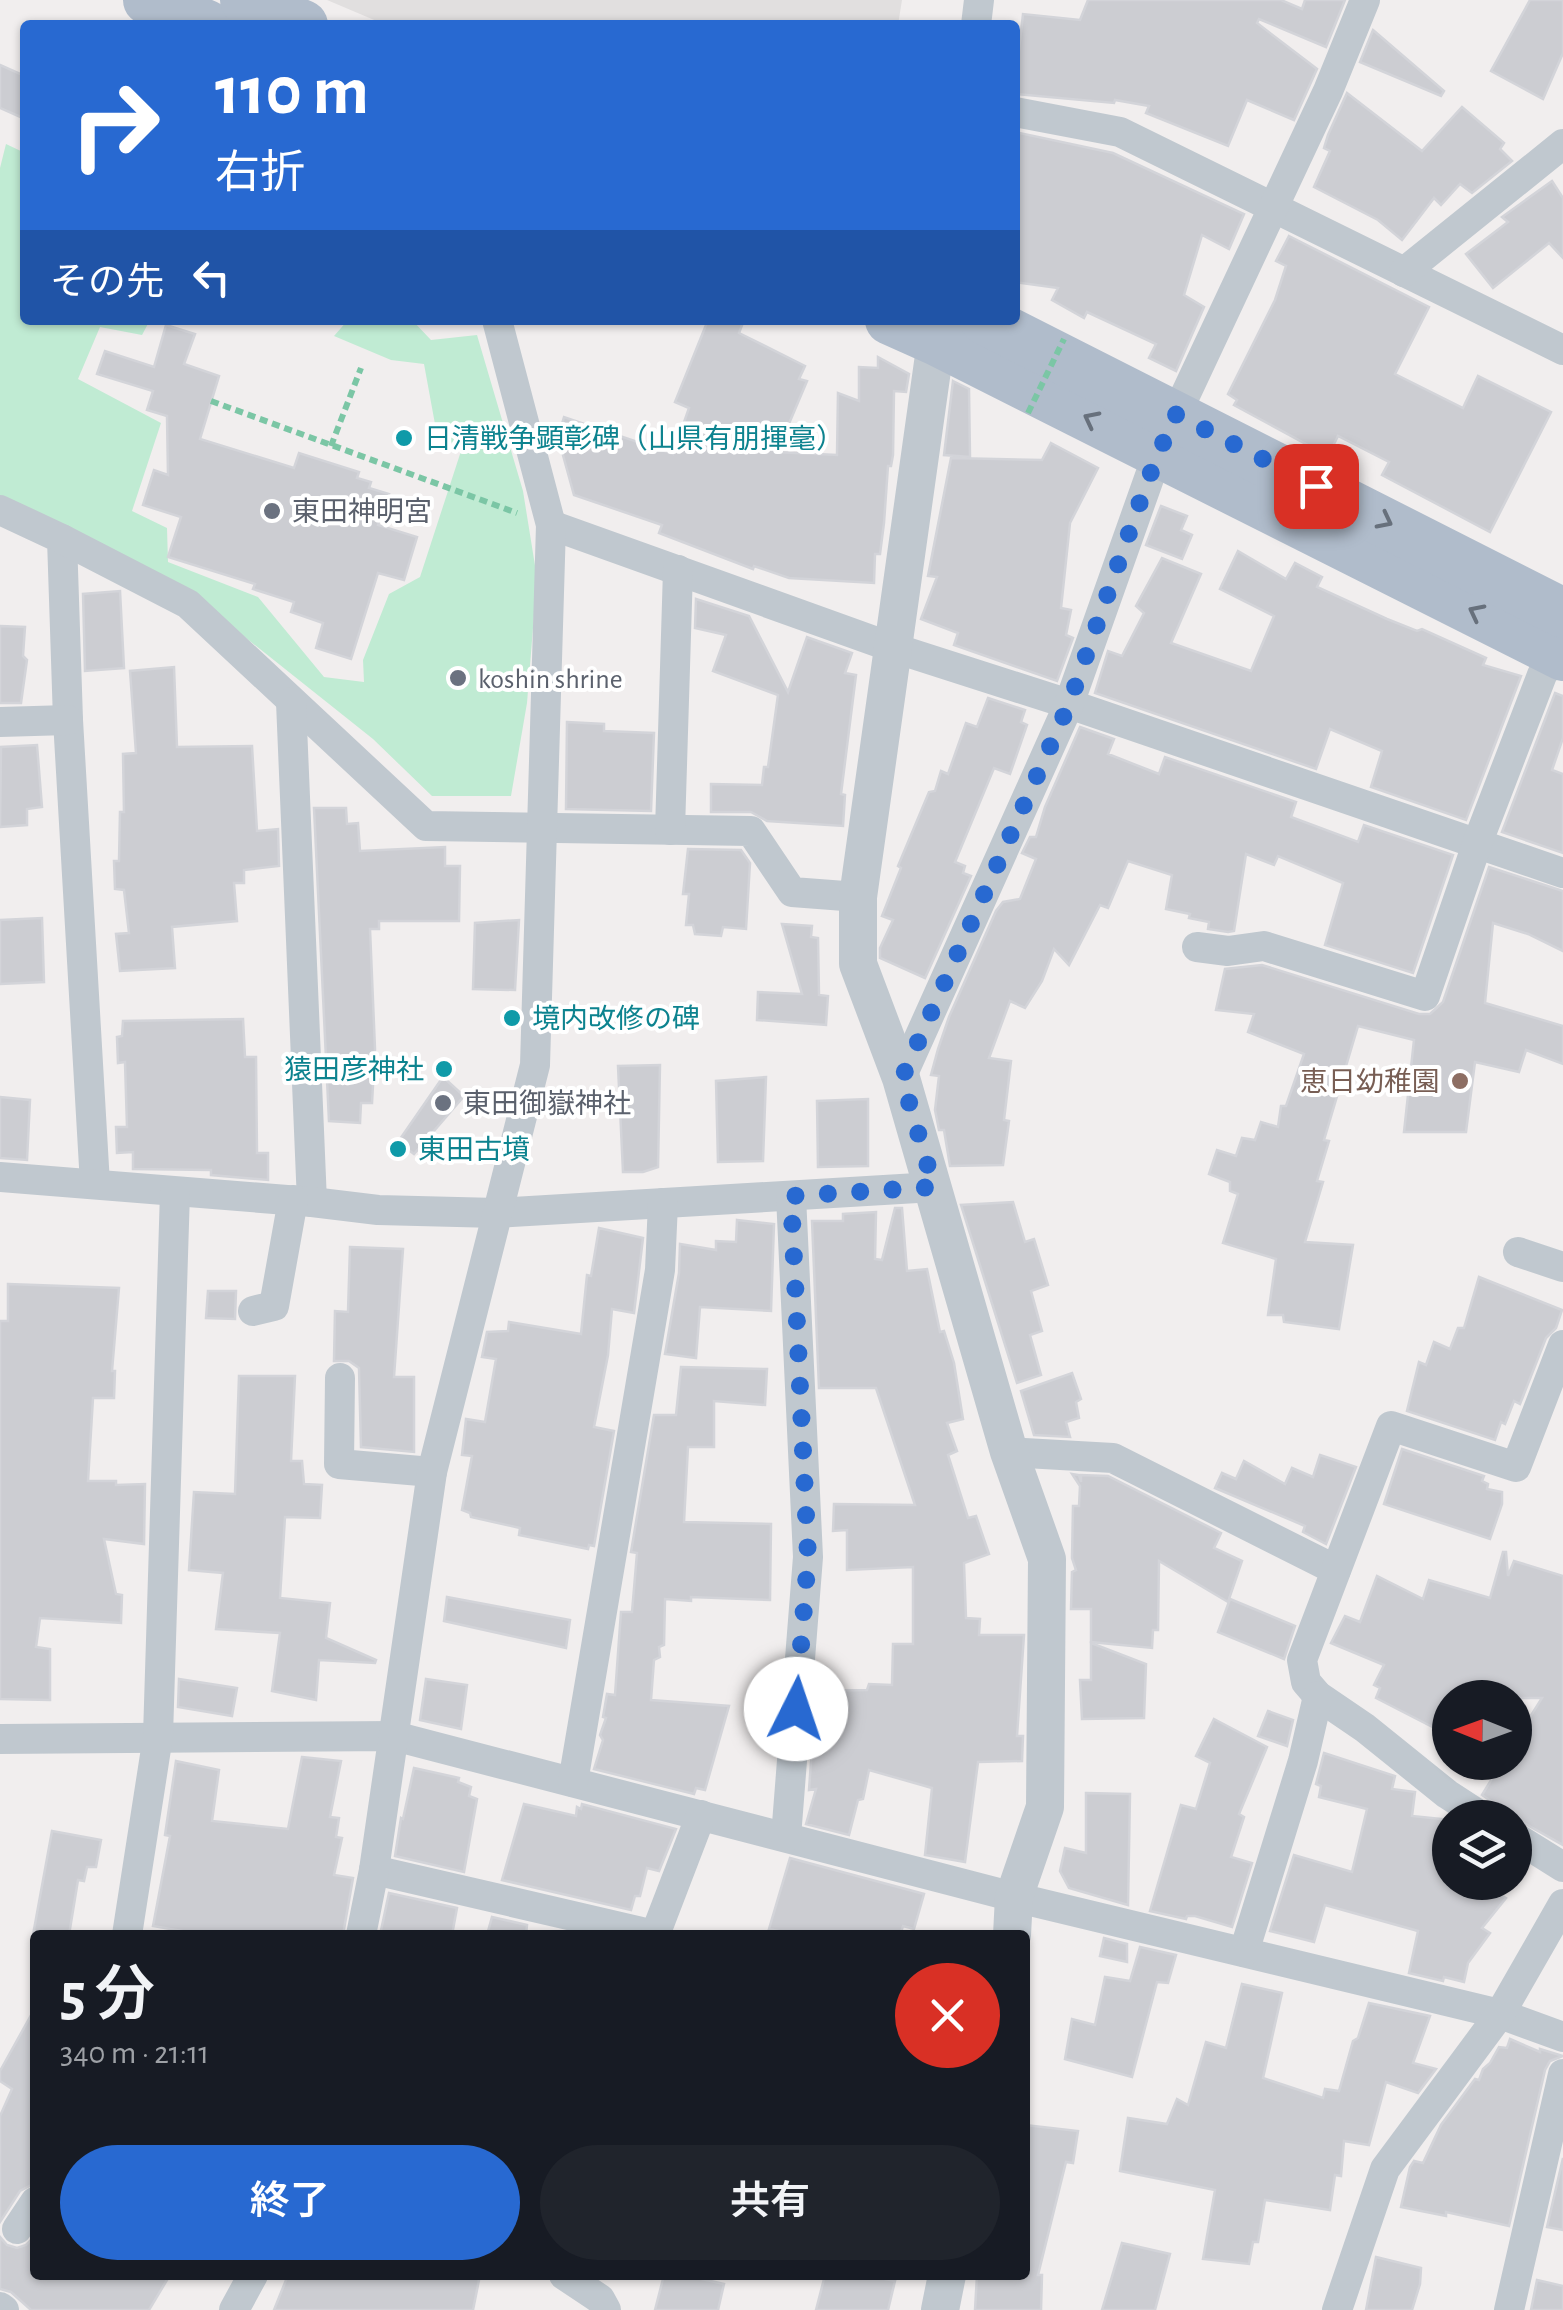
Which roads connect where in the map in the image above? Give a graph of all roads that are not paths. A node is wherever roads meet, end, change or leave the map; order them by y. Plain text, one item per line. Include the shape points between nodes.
1 (148, 0) edge
2 (245, 0) edge
3 (1364, 0) edge
4 (195, 20) edge
5 (291, 20) edge
6 (1020, 113) edge
7 (1563, 144) edge
8 (1273, 208) junction
9 (1404, 272) junction
10 (498, 325) edge
11 (993, 325) edge
12 (938, 330) edge
13 (1563, 350) edge
14 (1166, 434) junction
15 (0, 510) edge
16 (552, 524) junction
17 (62, 539) junction
18 (678, 570) junction
19 (1562, 640) edge
20 (891, 647) junction
21 (290, 702) junction
22 (1069, 704) junction
23 (68, 720) junction
24 (0, 722) edge
25 (542, 827) junction
26 (670, 830) junction
27 (1476, 844) junction
28 (1563, 873) edge
29 (858, 897) junction
30 (1197, 947) dead end
31 (902, 1078) junction
32 (0, 1177) edge
33 (95, 1184) junction
34 (934, 1187) junction
35 (175, 1192) junction
36 (791, 1196) junction
37 (302, 1201) junction
38 (663, 1203) junction
39 (497, 1213) junction
40 (1518, 1252) dead end
41 (1563, 1267) edge
42 (253, 1311) dead end
43 (1563, 1345) edge
44 (340, 1378) dead end
45 (1009, 1452) junction
46 (432, 1472) junction
47 (1336, 1570) junction
48 (1318, 1696) junction
49 (158, 1736) junction
50 (394, 1736) junction
51 (0, 1739) edge
52 (573, 1782) junction
53 (1456, 1800) edge
54 (701, 1815) junction
55 (786, 1837) junction
56 (1532, 1848) edge
57 (1563, 1868) edge
58 (374, 1870) junction
59 (1014, 1897) junction
60 (1563, 1904) edge
61 (128, 1930) edge
62 (362, 1930) edge
63 (633, 1930) edge
64 (657, 1930) edge
65 (1012, 1930) edge
66 (1244, 1952) junction
67 (1500, 2014) junction
68 (1563, 2037) edge
69 (1563, 2074) edge
70 (30, 2210) edge
71 (17, 2229) dead end
72 (250, 2280) edge
73 (572, 2280) edge
74 (946, 2280) edge
75 (234, 2310) edge
76 (606, 2310) edge
77 (940, 2310) edge
78 (1337, 2310) edge
79 (1509, 2310) edge

1 - 4 main road
2 - 5 main road
3 - 8 street
6 - 8 street via 1120,132
7 - 9 street
8 - 9 street
8 - 14 street
9 - 13 street
10 - 16 street
11 - 14 main road
14 -> 12 main road
12 - 20 street
14 - 19 main road
14 - 22 street
15 - 17 street
16 - 18 street
16 - 25 street
17 - 21 street via 188,604
17 - 23 street
18 - 20 street
18 - 26 street
19 - 27 street
20 - 22 street
20 - 29 street
21 - 25 street via 426,826
21 - 37 street
22 - 27 street
22 - 31 street
23 - 24 street
23 - 33 street
25 - 26 street
25 - 39 street via 534,1066
26 - 29 street via 751,831 792,892
27 - 28 street
27 - 30 street via 1425,996 1264,946
29 - 31 street via 858,964
31 - 34 street
32 - 33 street
33 - 35 street
34 - 36 street
34 - 45 street
35 - 37 street
35 - 49 street
36 - 38 street
36 - 55 street via 808,1557
37 - 39 street
37 - 42 street via 274,1306
38 - 39 street
38 - 52 street via 660,1270
39 - 46 street
40 - 41 street
43 - 47 street via 1516,1467 1390,1426
44 - 46 street via 339,1464
45 - 47 street via 1113,1458
45 - 59 street via 1047,1559 1044,1807
46 - 50 street
47 - 48 street via 1302,1660 1306,1682
48 - 53 street
48 - 66 street
49 - 50 street
49 - 51 street
49 - 61 street
50 - 52 street
50 - 58 street
52 - 54 street
54 - 55 street
54 - 64 street
55 - 59 street
56 - 57 street
58 - 62 street
58 - 63 street
59 - 65 street
59 - 66 street
60 - 67 street
66 - 67 street
67 - 68 street
67 - 78 street via 1385,2169
69 - 79 street
70 - 71 street
72 - 75 street
73 - 76 street
74 - 77 street

